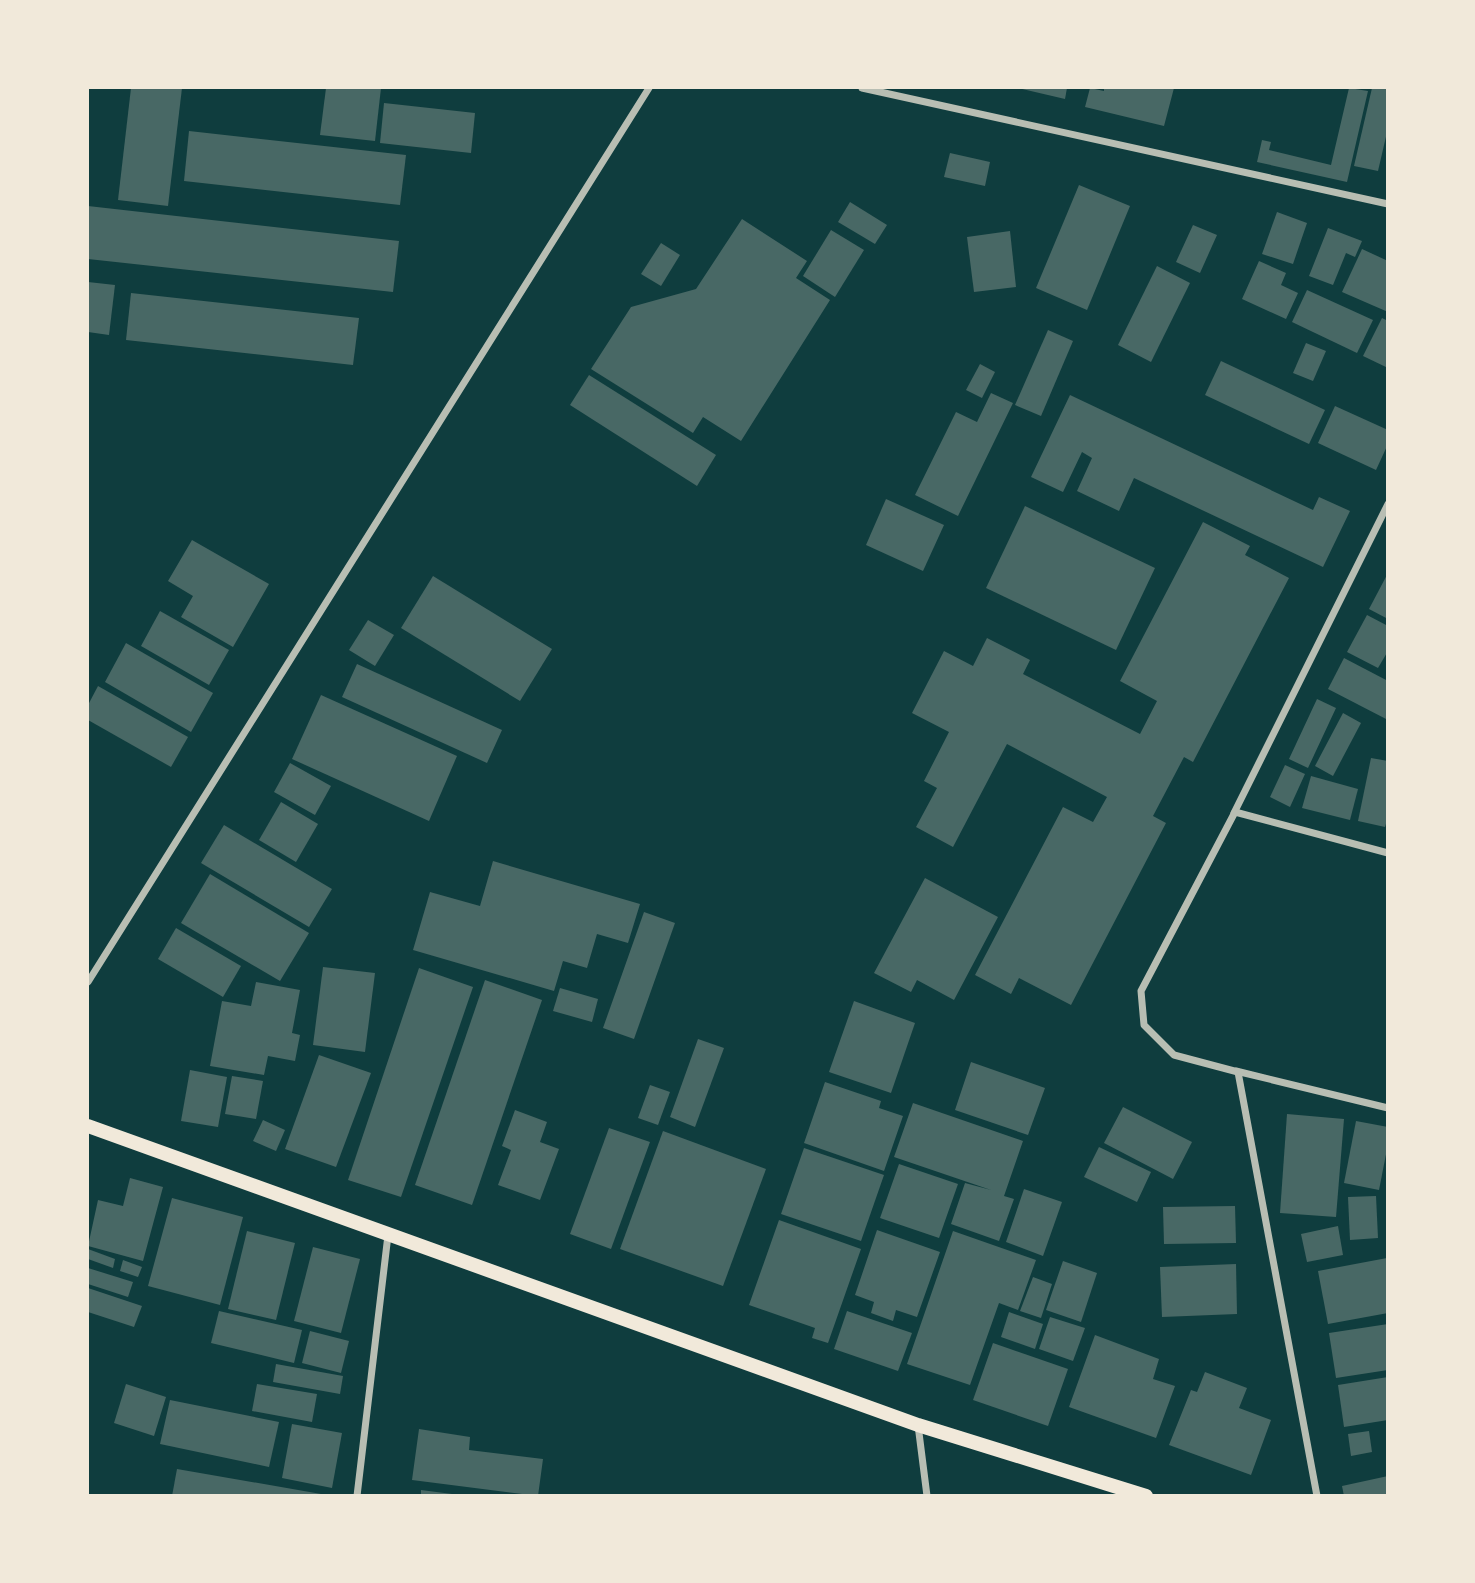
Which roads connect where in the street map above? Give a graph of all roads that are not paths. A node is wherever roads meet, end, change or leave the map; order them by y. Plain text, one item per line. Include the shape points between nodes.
1 (649, 88) edge
2 (862, 88) edge
3 (1388, 204) edge
4 (1388, 503) edge
5 (1235, 812) junction
6 (1388, 853) edge
7 (88, 982) edge
8 (1238, 1072) junction
9 (1388, 1108) edge
10 (88, 1126) edge
11 (388, 1236) junction
12 (918, 1425) junction
13 (357, 1496) edge
14 (927, 1496) edge
15 (1146, 1496) edge
16 (1317, 1496) edge

1 - 7 street
2 - 3 street
4 - 5 street
5 - 6 street
5 - 8 street via 1141,991 1144,1025 1174,1055
8 - 9 street
8 - 16 street
10 - 11 main road
11 - 12 main road
11 - 13 street
12 - 14 street
12 - 15 main road

